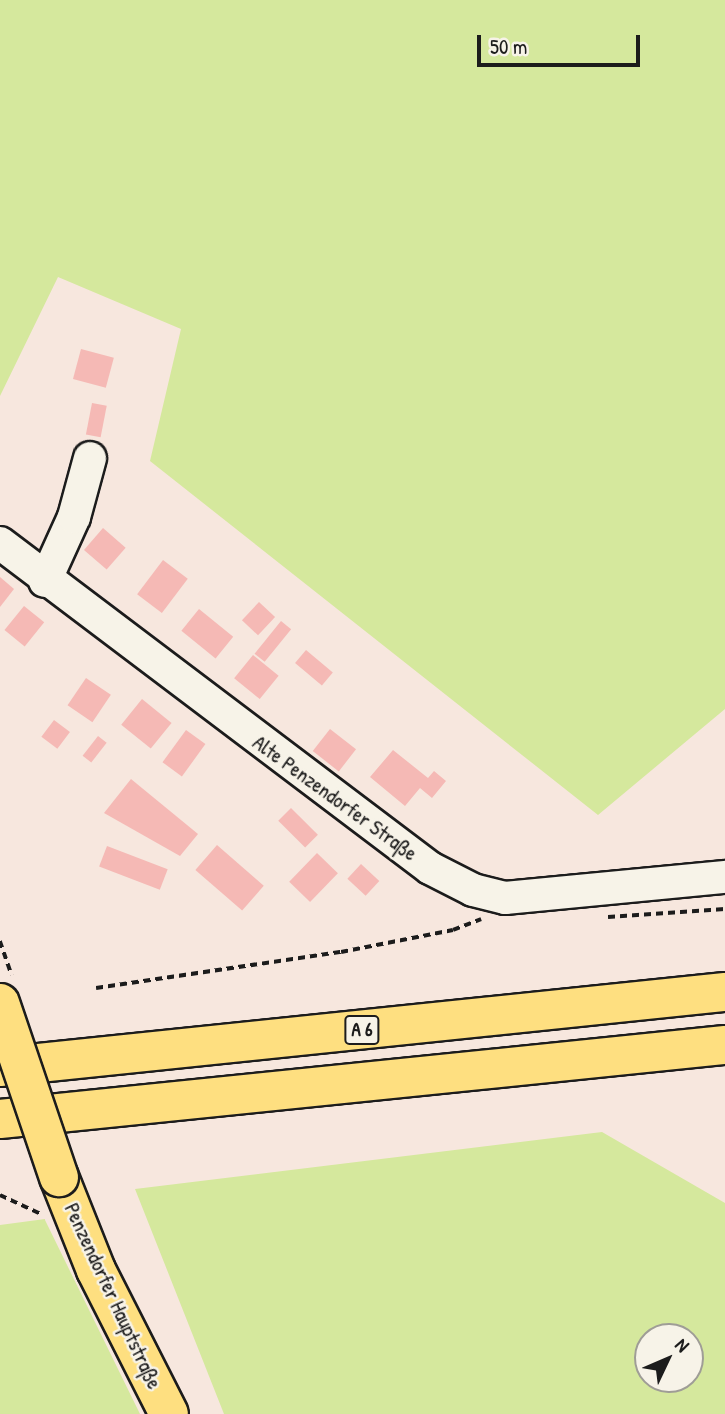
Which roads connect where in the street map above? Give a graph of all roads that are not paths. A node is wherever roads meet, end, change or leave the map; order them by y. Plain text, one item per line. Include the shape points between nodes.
1 (90, 458) dead end
2 (0, 543) edge
3 (45, 581) junction
4 (725, 877) edge
5 (725, 992) edge
6 (8, 995) edge
7 (725, 1045) edge
8 (0, 1067) edge
9 (0, 1119) edge
10 (169, 1414) edge

1 - 3 street via 75,517
2 - 3 street, Alte Penzendorfer Straße
3 - 4 street, Alte Penzendorfer Straße via 430,868 473,890 505,898
5 - 8 main road, A 6
6 - 10 main road, Penzendorfer Hauptstraße, bridge via 59,1177 96,1270
7 - 9 main road

